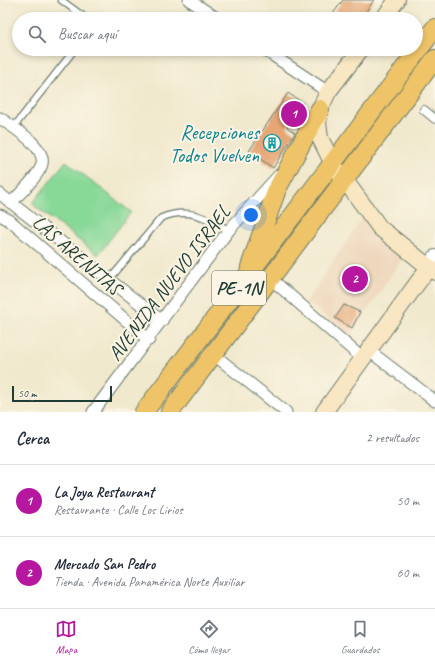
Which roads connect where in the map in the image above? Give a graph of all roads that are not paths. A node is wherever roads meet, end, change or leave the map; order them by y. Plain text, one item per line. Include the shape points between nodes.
1 (61, 0) edge
2 (189, 0) edge
3 (397, 0) edge
4 (77, 12) edge
5 (207, 12) edge
6 (388, 12) edge
7 (435, 28) edge
8 (423, 44) edge
9 (70, 56) edge
10 (274, 56) edge
11 (356, 56) edge
12 (414, 56) edge
13 (435, 59) edge
14 (328, 92) junction
15 (320, 109) junction
16 (424, 110) dead end
17 (0, 118) edge
18 (435, 119) edge
19 (13, 128) junction
20 (292, 160) junction
21 (333, 164) junction
22 (344, 179) junction
23 (0, 194) edge
24 (11, 203) junction
25 (4, 217) edge
26 (0, 228) edge
27 (229, 230) junction
28 (433, 265) edge
29 (247, 278) junction
30 (270, 278) junction
31 (110, 279) junction
32 (162, 321) junction
33 (149, 340) junction
34 (214, 354) junction
35 (365, 354) junction
36 (435, 401) edge
37 (93, 412) edge
38 (144, 412) edge
39 (170, 412) edge
40 (286, 412) edge
41 (324, 412) edge

1 - 4 lane
2 - 5 street
3 - 6 main road
7 - 8 highway, PE-1N
9 - 19 lane
10 - 14 street
11 - 14 main road
12 - 21 highway, PE-1N
13 - 22 highway, PE-1N
14 - 15 main road
15 - 20 highway
15 - 21 main road via 320,138
16 - 18 street
17 - 19 street
19 - 24 street via 37,146 42,159 41,167
20 - 27 street, AVENIDA NUEVO ISRAEL
20 - 29 highway via 277,188
21 - 22 main road
21 - 29 highway, PE-1N
22 - 28 main road via 380,228
22 - 30 highway, PE-1N
23 - 24 street
24 - 31 street
25 - 26 street
25 - 33 street, LAS ARENITAS
27 - 31 lane via 190,212 161,218
27 - 32 street, AVENIDA NUEVO ISRAEL
28 - 35 main road
29 - 38 highway, PE-1N
30 - 34 highway, PE-1N
30 - 35 street
31 - 32 street
32 - 33 street, AVENIDA NUEVO ISRAEL
33 - 37 street, AVENIDA NUEVO ISRAEL
34 - 39 highway, PE-1N
34 - 40 street
35 - 36 street
35 - 41 main road

